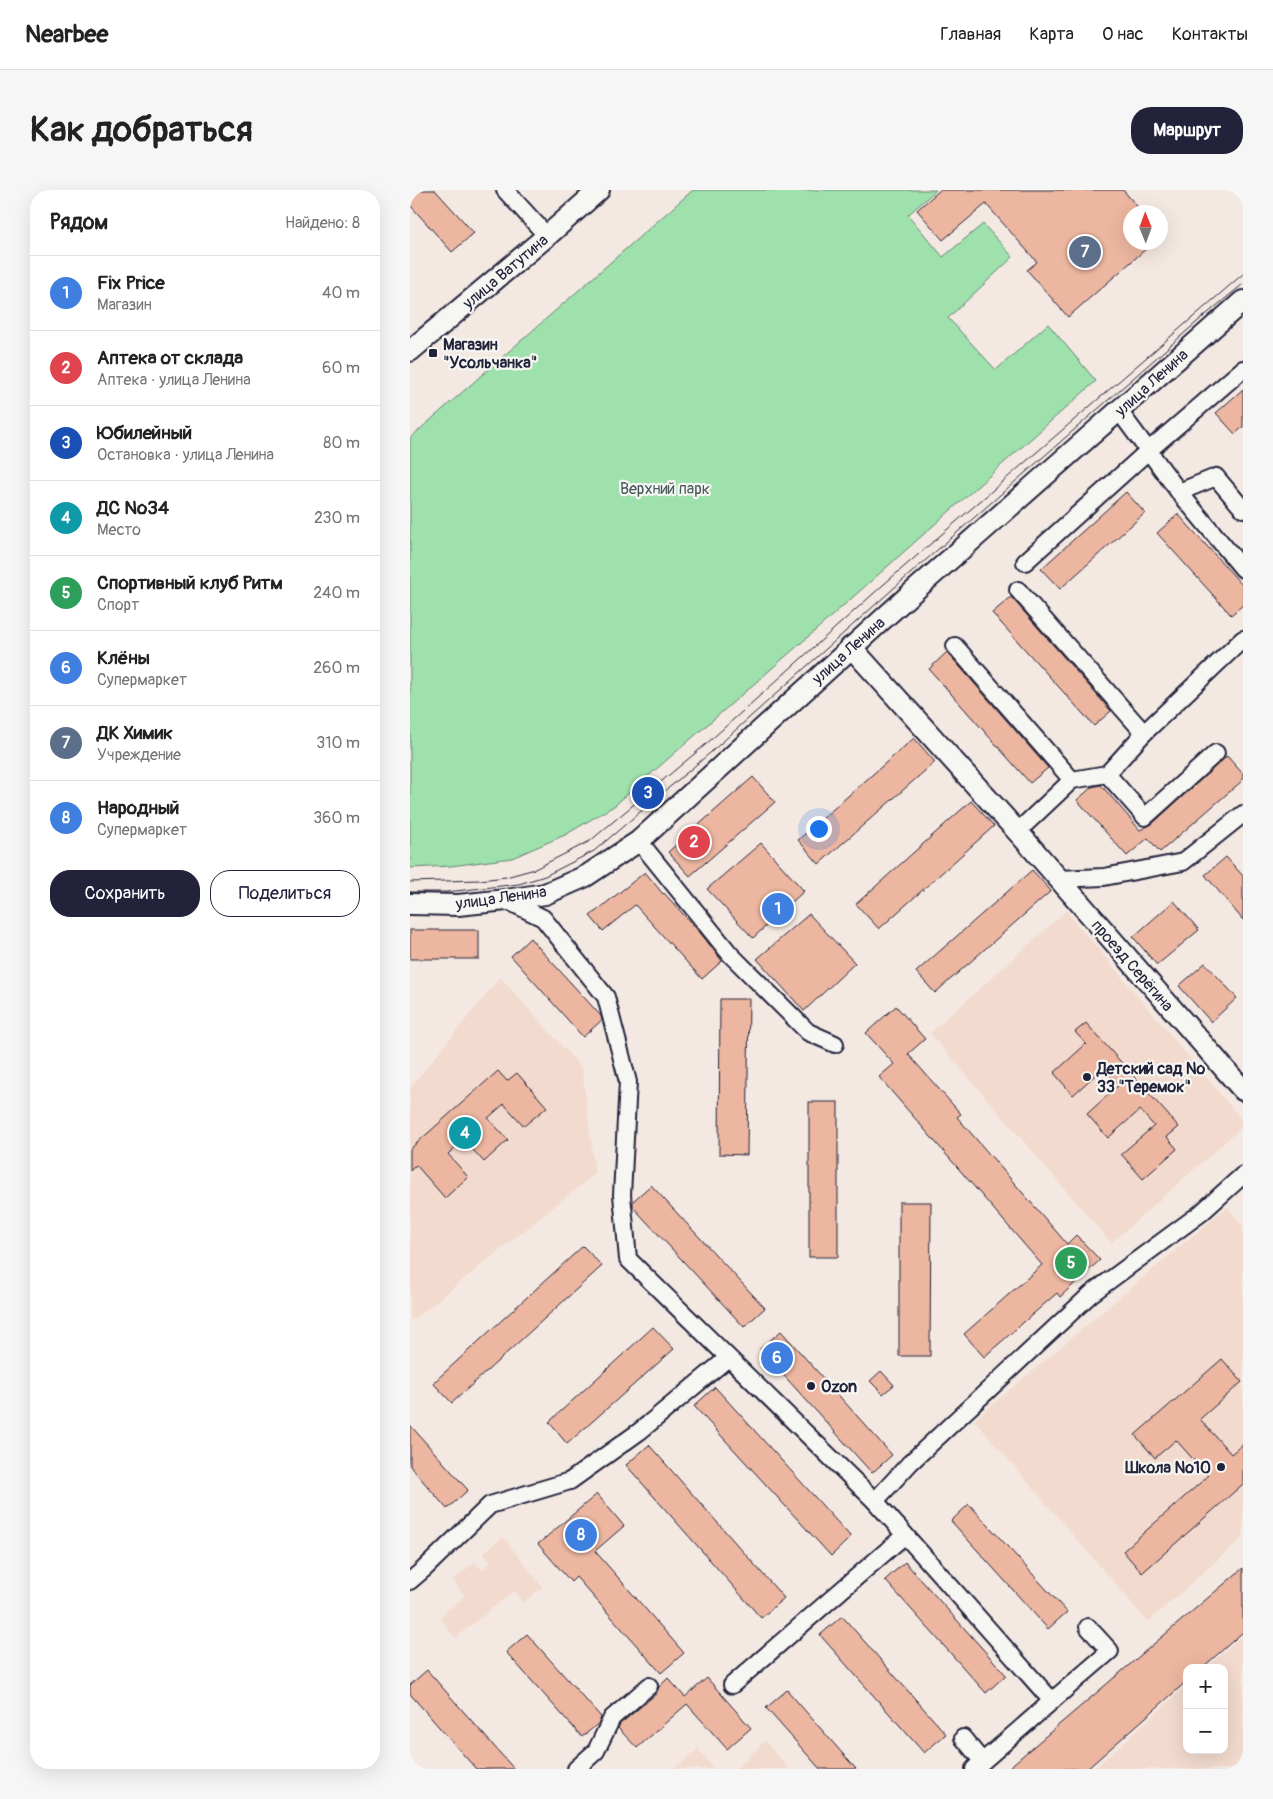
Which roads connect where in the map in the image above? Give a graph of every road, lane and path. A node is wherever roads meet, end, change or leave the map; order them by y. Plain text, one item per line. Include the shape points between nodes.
1 (505, 190) edge
2 (599, 190) edge
3 (547, 236) junction
4 (1243, 301) edge
5 (410, 352) edge
6 (1243, 369) edge
7 (1119, 412) junction
8 (1148, 451) junction
9 (1179, 492) junction
10 (1243, 509) edge
11 (1025, 562) dead end
12 (1243, 569) edge
13 (1018, 590) dead end
14 (1243, 639) edge
15 (954, 646) dead end
16 (851, 647) junction
17 (1144, 733) junction
18 (1216, 753) dead end
19 (1106, 774) junction
20 (1072, 780) junction
21 (1243, 814) edge
22 (1020, 835) junction
23 (639, 841) junction
24 (1058, 879) junction
25 (506, 900) junction
26 (410, 904) edge
27 (836, 1044) dead end
28 (1243, 1090) edge
29 (1243, 1176) edge
30 (728, 1358) junction
31 (875, 1501) junction
32 (905, 1535) junction
33 (410, 1581) edge
34 (1088, 1627) dead end
35 (732, 1685) dead end
36 (649, 1686) dead end
37 (1052, 1701) junction
38 (963, 1738) dead end
39 (978, 1765) edge
40 (576, 1769) edge

1 - 3 street
2 - 3 street, улица Ватутина
3 - 5 street, улица Ватутина
4 - 7 street, улица Ленина
6 - 8 street
7 - 8 street
7 - 16 street, улица Ленина
8 - 9 street
8 - 11 street
9 - 10 street via 1216,477
9 - 12 street
13 - 17 street
14 - 17 street
15 - 20 street
16 - 22 street, проезд Серёгина
16 - 23 street, улица Ленина
17 - 19 street
18 - 19 street via 1145,817
19 - 20 street
20 - 22 street
21 - 24 street via 1183,862 1104,877
22 - 24 street, проезд Серёгина
23 - 25 street, улица Ленина via 586,876 545,894
23 - 27 street via 730,954 808,1032
24 - 28 street, проезд Серёгина
25 - 26 street, улица Ленина via 458,905
25 - 30 street via 543,918 606,997 628,1082 622,1195 628,1258
29 - 31 street via 1201,1213 1091,1294 910,1463
30 - 31 street
30 - 33 street via 640,1431 570,1481 490,1505
31 - 32 street
32 - 35 street
32 - 37 street
34 - 37 street via 1110,1651
36 - 40 street via 612,1718 596,1751
37 - 39 street
38 - 39 street

